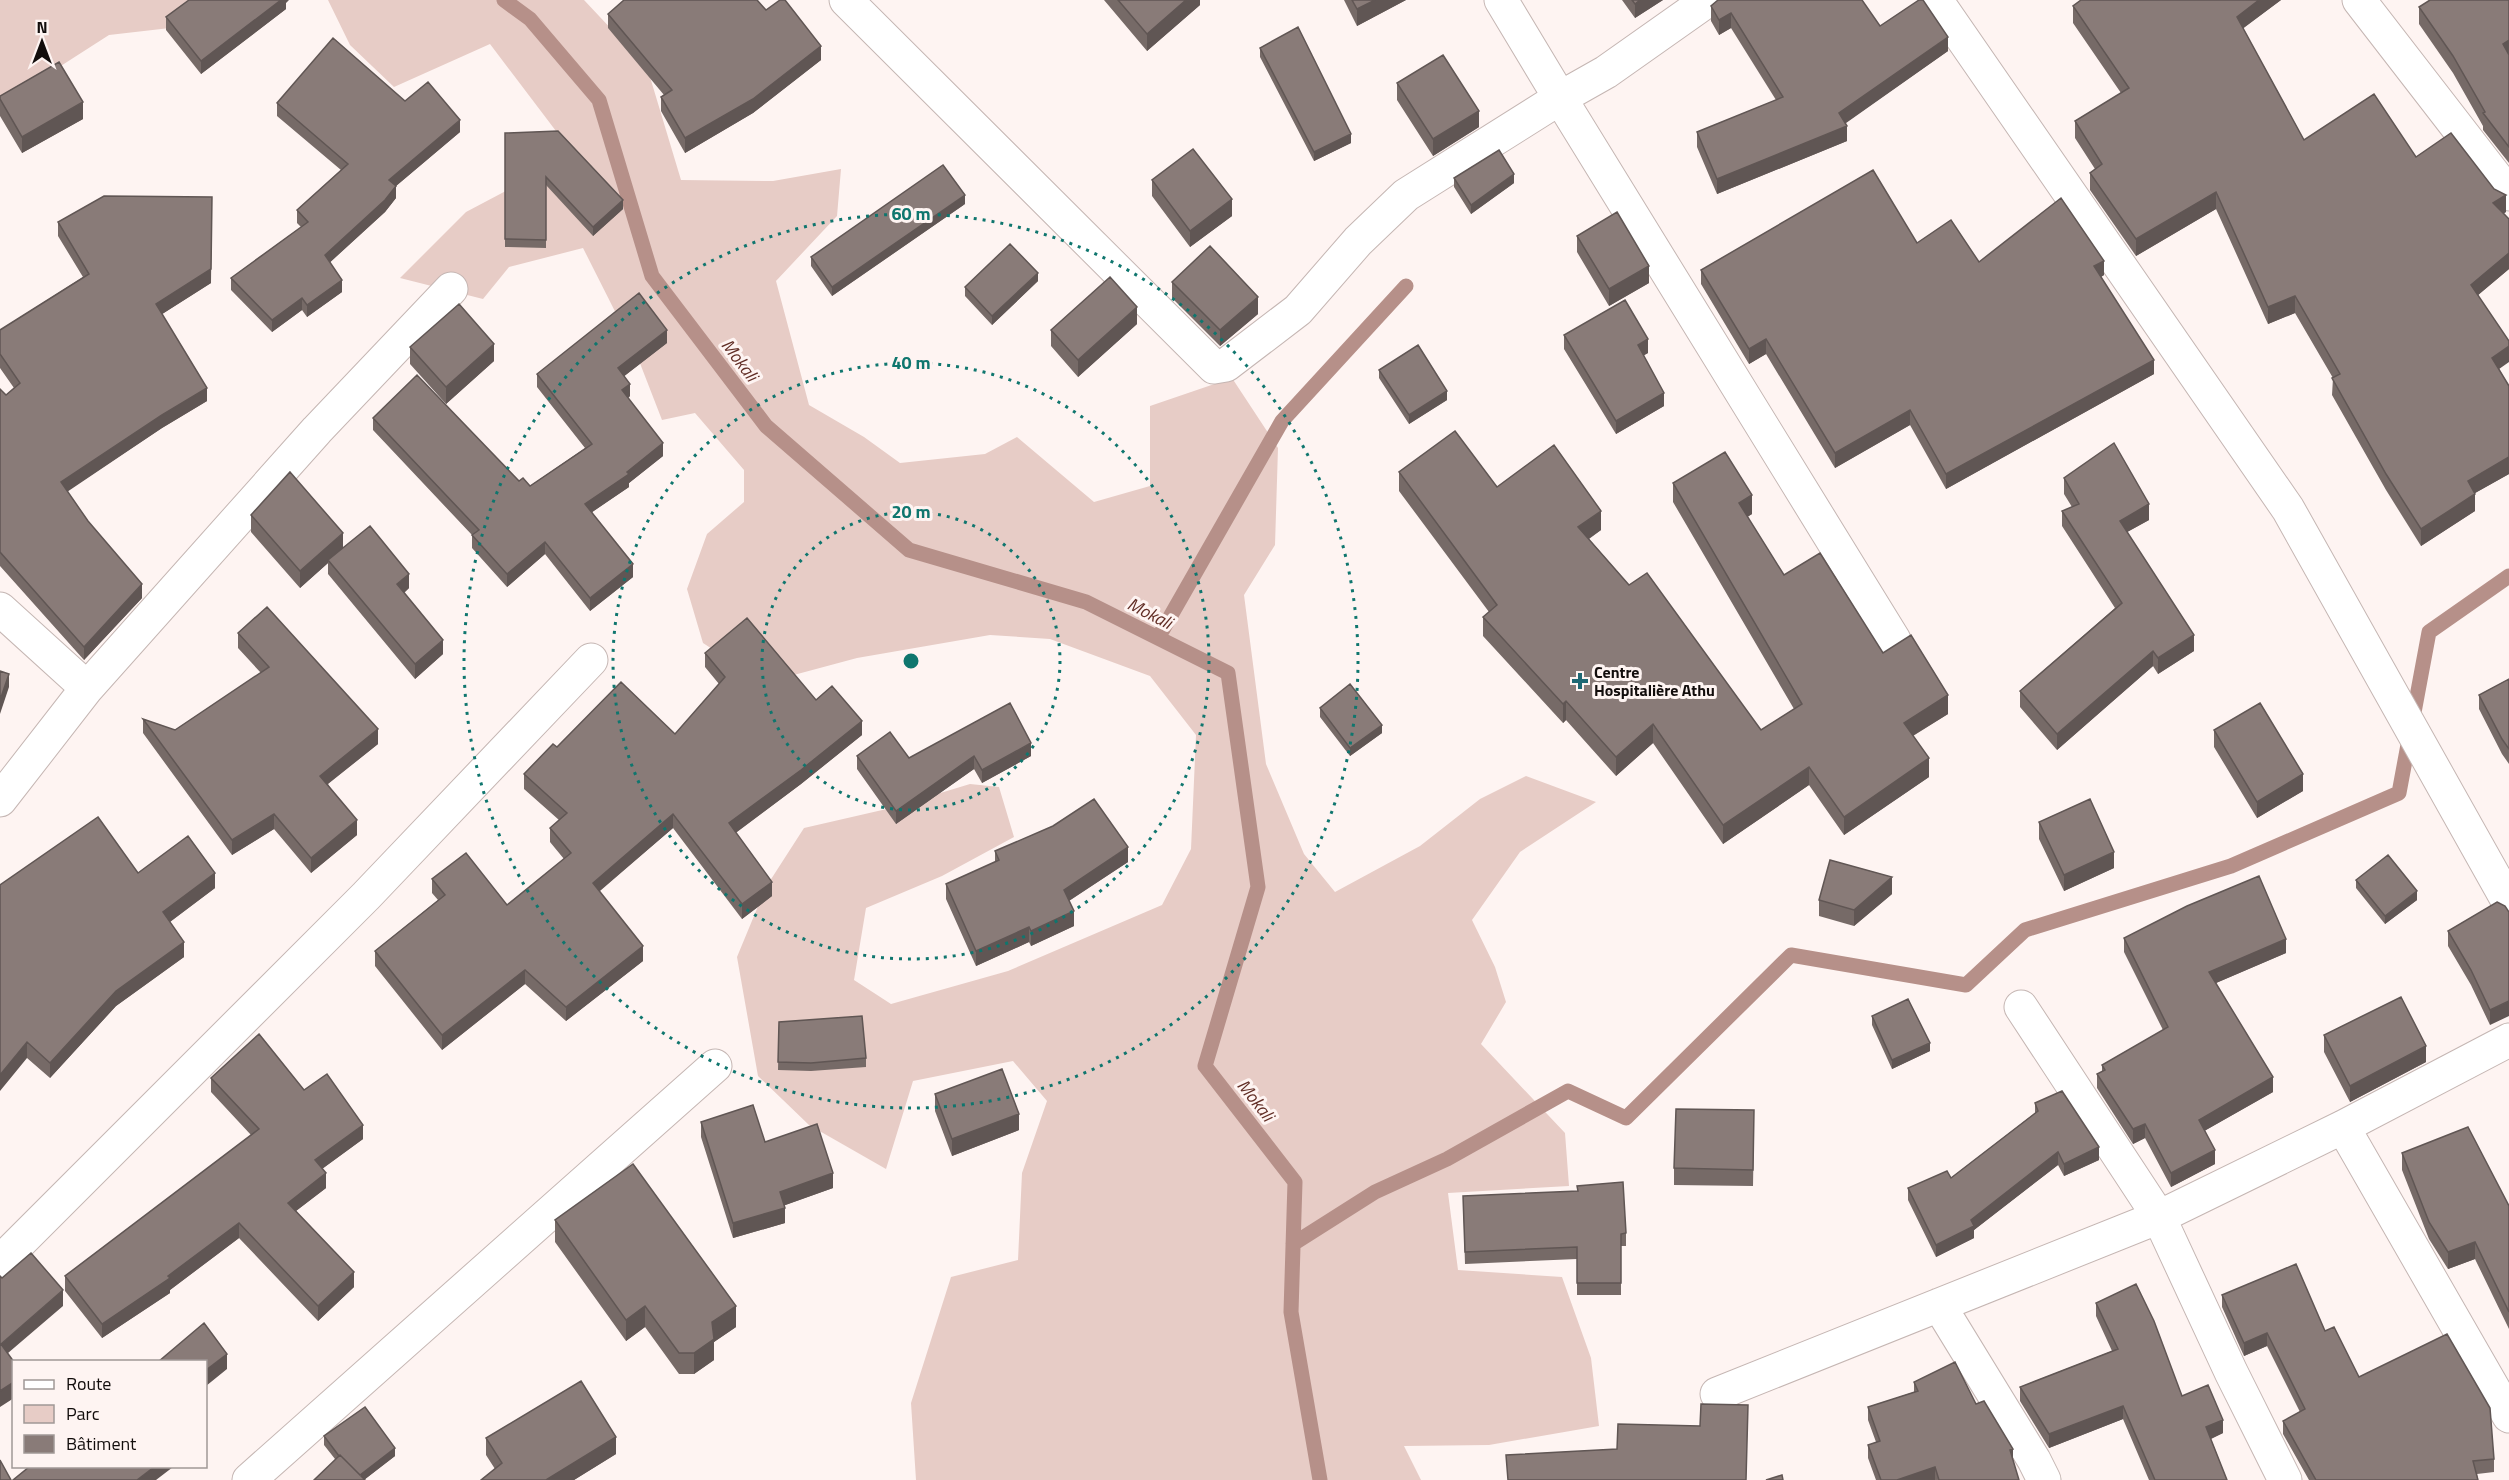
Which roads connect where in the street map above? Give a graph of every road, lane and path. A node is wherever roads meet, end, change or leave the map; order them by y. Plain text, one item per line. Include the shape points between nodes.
1 (846, 0) edge
2 (1501, 0) edge
3 (1708, 0) edge
4 (1936, 0) edge
5 (2359, 0) edge
6 (1560, 98) junction
7 (2509, 194) edge
8 (452, 289) dead end
9 (0, 609) edge
10 (1894, 640) dead end
11 (591, 660) dead end
12 (87, 688) junction
13 (0, 800) edge
14 (2509, 903) edge
15 (2021, 1007) dead end
16 (2509, 1040) edge
17 (715, 1066) dead end
18 (2343, 1127) junction
19 (2160, 1217) junction
20 (0, 1262) edge
21 (1939, 1305) junction
22 (1717, 1394) dead end
23 (2509, 1416) edge
24 (249, 1480) edge
25 (2044, 1480) edge
26 (2285, 1480) edge

1 - 6 street via 1214,367 1220,368 1298,310 1358,241 1406,195
2 - 6 street
3 - 6 street via 1606,72
4 - 14 street via 2288,509
5 - 7 street
6 - 10 street
8 - 12 street via 317,430
9 - 12 street
11 - 20 street via 366,896
12 - 13 street
15 - 19 street
16 - 18 street
17 - 24 street
18 - 19 street
18 - 23 street
19 - 21 street
19 - 26 street
21 - 22 street
21 - 25 street

